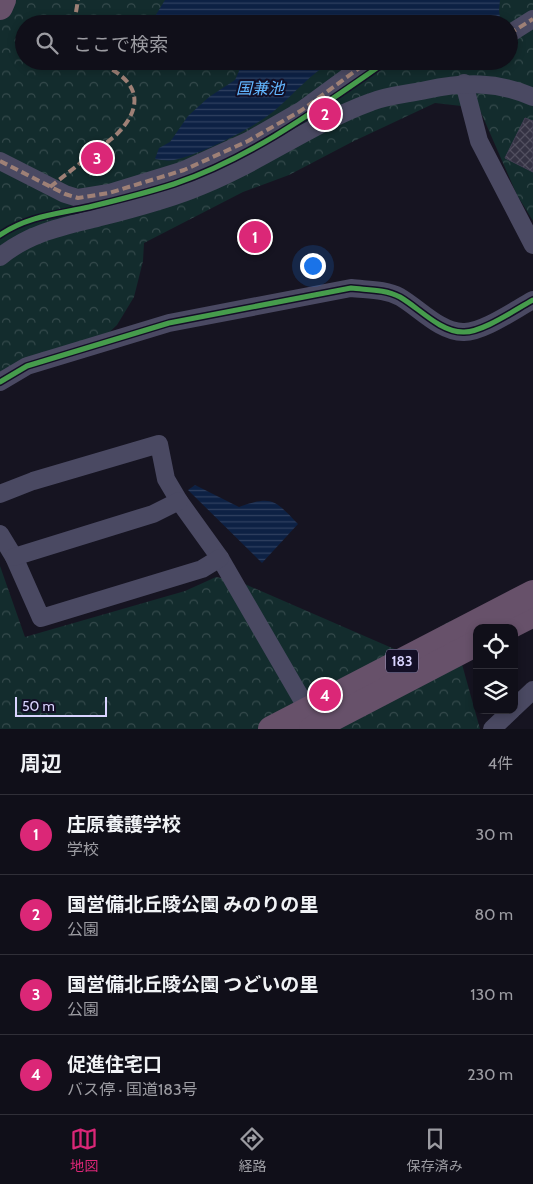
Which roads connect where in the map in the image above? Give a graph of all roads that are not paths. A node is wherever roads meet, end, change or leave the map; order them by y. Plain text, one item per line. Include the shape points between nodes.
1 (4, 0) edge
2 (0, 7) edge
3 (533, 19) edge
4 (518, 28) edge
5 (357, 70) edge
6 (464, 83) junction
7 (533, 97) edge
8 (0, 161) edge
9 (533, 245) edge
10 (0, 257) edge
11 (533, 300) edge
12 (0, 382) edge
13 (0, 494) edge
14 (179, 501) junction
15 (0, 534) edge
16 (14, 557) junction
17 (220, 558) junction
18 (533, 593) edge
19 (533, 614) edge
20 (514, 624) edge
21 (473, 645) edge
22 (533, 690) edge
23 (518, 704) edge
24 (508, 714) edge
25 (310, 720) edge
26 (271, 729) edge
27 (492, 729) edge

1 - 2 highway
3 - 4 street
5 - 8 street via 302,110 248,141 184,170 118,191 78,198
6 - 7 street via 494,84
6 - 9 street via 480,141
6 - 10 street via 372,101 255,162 192,190 47,230 27,238
11 - 12 street via 464,332 448,329 398,297 379,290 351,288 169,324 27,366
13 - 14 street via 33,480 159,444 166,479
14 - 16 street via 153,514
14 - 17 street
15 - 16 street
16 - 17 street via 41,618 202,568
17 - 25 street
18 - 25 highway, 183
19 - 20 highway
21 - 25 highway, 183
22 - 23 street
24 - 27 street
25 - 26 highway, 183

